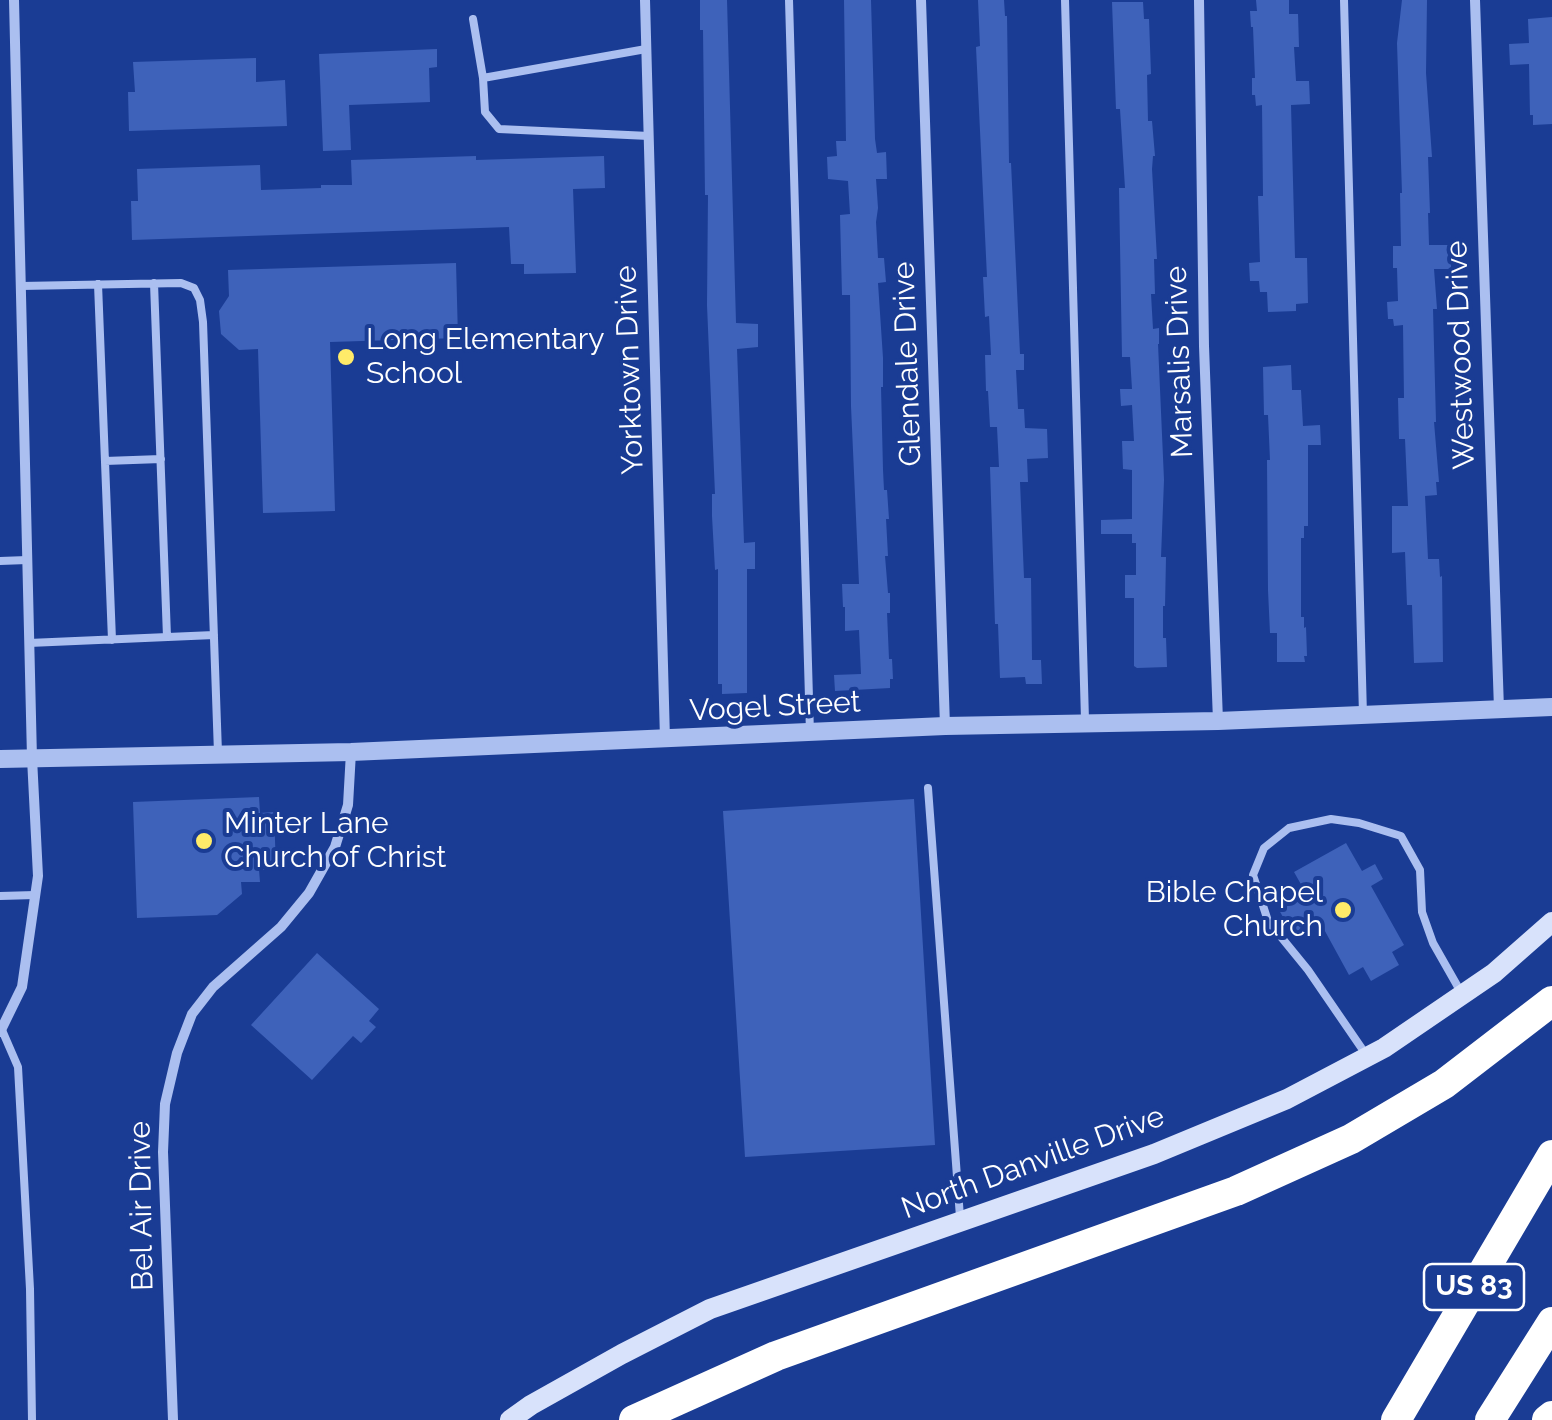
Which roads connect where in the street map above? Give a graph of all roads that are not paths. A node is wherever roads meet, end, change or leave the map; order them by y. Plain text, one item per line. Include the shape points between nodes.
1 (14, 0) edge
2 (645, 0) edge
3 (790, 0) edge
4 (920, 0) edge
5 (1065, 0) edge
6 (1199, 0) edge
7 (1344, 0) edge
8 (1475, 0) edge
9 (473, 19) dead end
10 (646, 50) junction
11 (484, 78) junction
12 (648, 136) junction
13 (154, 283) junction
14 (98, 284) junction
15 (21, 286) junction
16 (161, 459) junction
17 (105, 461) junction
18 (27, 560) junction
19 (0, 561) edge
20 (214, 635) junction
21 (168, 637) junction
22 (112, 640) junction
23 (29, 643) junction
24 (1552, 707) edge
25 (1498, 709) junction
26 (1363, 715) junction
27 (1218, 722) junction
28 (1085, 724) junction
29 (945, 726) junction
30 (810, 732) junction
31 (665, 740) junction
32 (351, 752) junction
33 (218, 754) junction
34 (32, 758) junction
35 (0, 759) edge
36 (928, 788) dead end
37 (36, 895) junction
38 (0, 896) edge
39 (1552, 922) edge
40 (1462, 994) junction
41 (1552, 1001) edge
42 (1, 1031) edge
43 (1367, 1056) junction
44 (1552, 1154) edge
45 (960, 1222) junction
46 (1552, 1322) edge
47 (32, 1420) edge
48 (173, 1420) edge
49 (510, 1420) edge
50 (634, 1420) edge
51 (1396, 1420) edge
52 (1490, 1420) edge

1 - 15 street
2 - 10 street, Yorktown Drive
3 - 30 lane
4 - 29 street, Glendale Drive
5 - 28 lane
6 - 27 street, Marsalis Drive
7 - 26 lane
8 - 25 street, Westwood Drive
9 - 11 lane
10 - 11 lane
10 - 12 street, Yorktown Drive
11 - 12 lane via 485,112 499,129
12 - 31 street, Yorktown Drive
13 - 14 lane
13 - 16 lane
13 - 20 lane via 181,283 200,300
14 - 15 lane
14 - 17 lane
15 - 18 street
16 - 17 lane
16 - 21 lane
17 - 22 lane
18 - 19 lane
18 - 23 street
20 - 21 lane
20 - 33 lane
21 - 22 lane
22 - 23 lane
23 - 34 street
24 - 25 street, Vogel Street
25 - 26 street, Vogel Street
26 - 27 street, Vogel Street
27 - 28 street, Vogel Street
28 - 29 street, Vogel Street
29 - 30 street, Vogel Street
30 - 31 street, Vogel Street
31 - 32 street, Vogel Street
32 - 33 street, Vogel Street
32 - 48 street, Bel Air Drive via 348,805 336,847 280,928 192,1014 177,1052 163,1152
33 - 34 street, Vogel Street
34 - 35 street, Vogel Street
34 - 37 street
36 - 45 lane
37 - 38 lane
37 - 42 street via 22,987
39 - 40 main road, North Danville Drive
40 - 43 main road, North Danville Drive
40 - 43 lane via 1432,944 1420,870 1400,836 1331,818 1289,828 1264,848 1253,875 1268,921
41 - 50 highway via 1444,1084 1351,1139 1236,1191 776,1356
42 - 47 lane via 18,1067
43 - 45 main road, North Danville Drive via 1154,1154
44 - 51 highway, US 83
45 - 49 main road, North Danville Drive via 710,1309
46 - 52 highway, US 83

